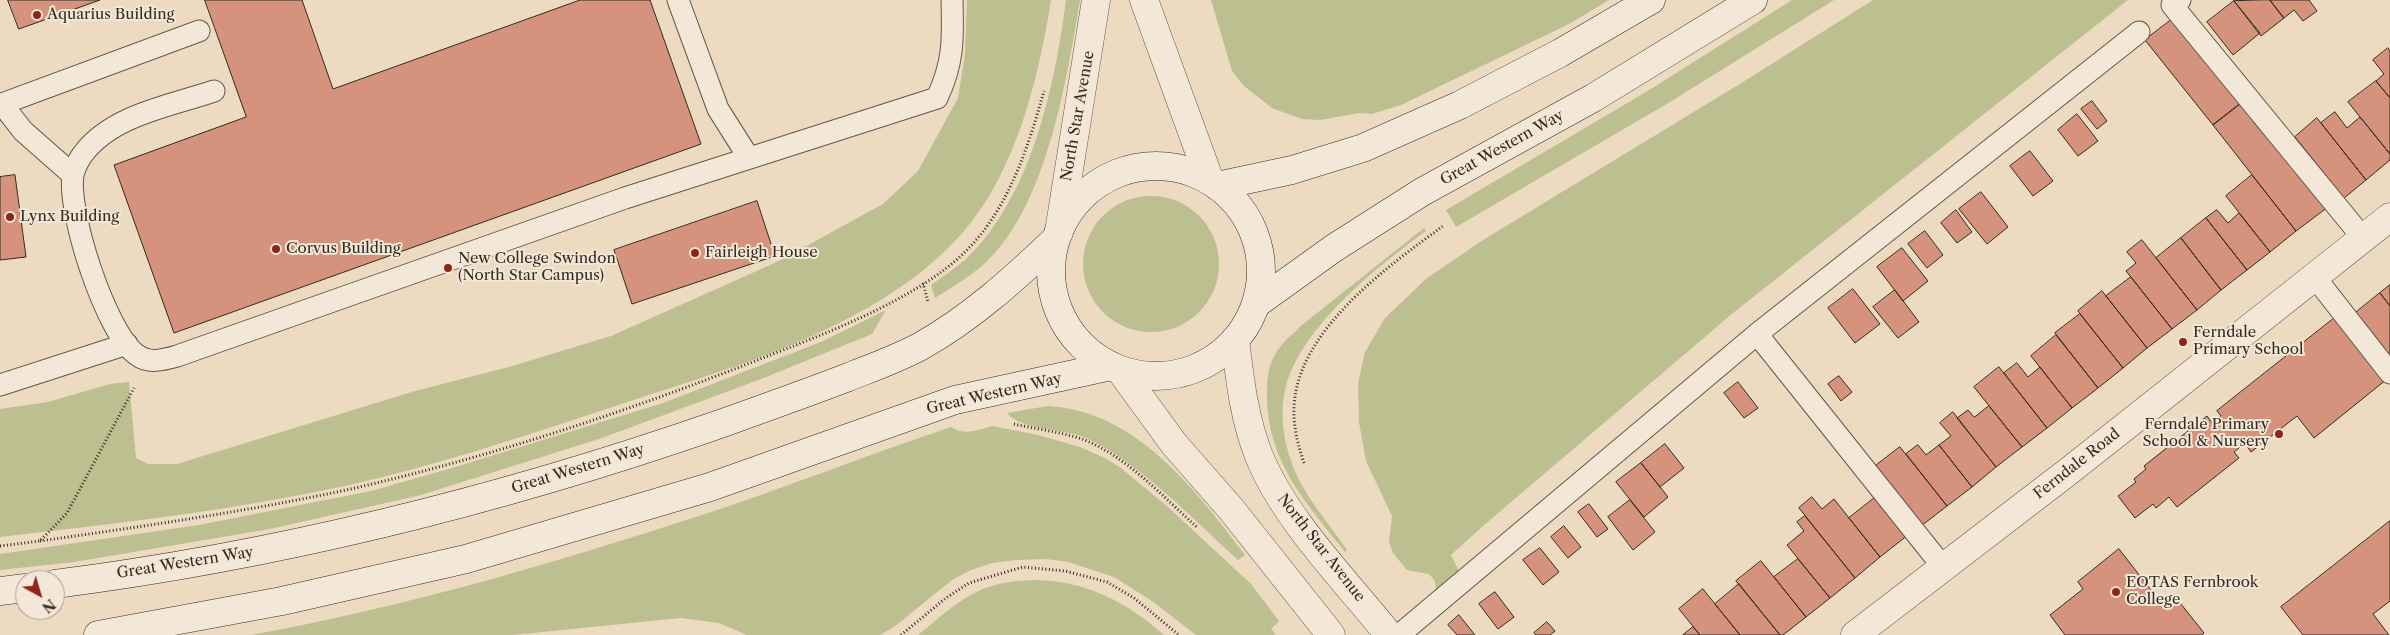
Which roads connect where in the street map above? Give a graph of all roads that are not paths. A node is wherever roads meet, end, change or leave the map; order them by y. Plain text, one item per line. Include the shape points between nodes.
1 (678, 0) edge
2 (952, 0) edge
3 (1096, 0) edge
4 (1144, 0) edge
5 (1651, 0) edge
6 (1753, 0) edge
7 (2179, 0) edge
8 (199, 31) dead end
9 (2138, 32) dead end
10 (214, 91) dead end
11 (1, 103) edge
12 (749, 158) junction
13 (73, 175) junction
14 (1214, 183) junction
15 (2390, 217) edge
16 (1057, 236) junction
17 (2363, 238) junction
18 (2314, 276) junction
19 (1256, 304) junction
20 (1757, 334) junction
21 (1235, 340) junction
22 (127, 344) junction
23 (1116, 368) junction
24 (2390, 373) edge
25 (0, 385) edge
26 (1943, 567) junction
27 (65, 582) edge
28 (15, 589) edge
29 (0, 591) edge
30 (98, 635) edge
31 (1331, 635) edge
32 (1389, 635) edge
33 (1399, 635) edge
34 (1855, 635) edge

1 - 12 lane via 718,109
2 - 12 lane via 953,47 946,80 937,98
3 - 16 main road, North Star Avenue
4 - 14 main road
5 - 14 main road via 1560,53 1460,105 1363,148 1292,170
6 - 19 main road, Great Western Way via 1593,98 1422,192 1334,248
7 - 17 lane via 2172,5
8 - 11 lane
9 - 20 lane
10 - 13 lane via 129,120 102,133 82,156
11 - 13 lane via 23,131
12 - 22 lane via 625,198 177,356 148,361 136,355
13 - 22 lane via 83,248 110,316
14 - 16 main road via 1170,167 1121,172 1085,193 1066,215
14 - 19 main road via 1238,205 1256,239 1261,272
15 - 17 main road, Ferndale Road
16 - 23 main road, North Star Avenue via 1051,270 1052,291 1058,309 1079,344
16 - 27 main road, Great Western Way via 985,303 920,347 783,402 612,460 446,509 259,551
17 - 18 main road, Ferndale Road
18 - 24 lane
18 - 26 main road, Ferndale Road
19 - 21 main road
20 - 26 lane
20 - 33 lane
21 - 23 main road via 1212,360 1181,373 1154,376
21 - 32 main road, North Star Avenue via 1246,416 1268,475 1304,530
22 - 25 lane
23 - 30 main road, Great Western Way via 946,402 710,487 466,559 273,603
23 - 31 main road
26 - 34 main road, Ferndale Road
28 - 29 main road

